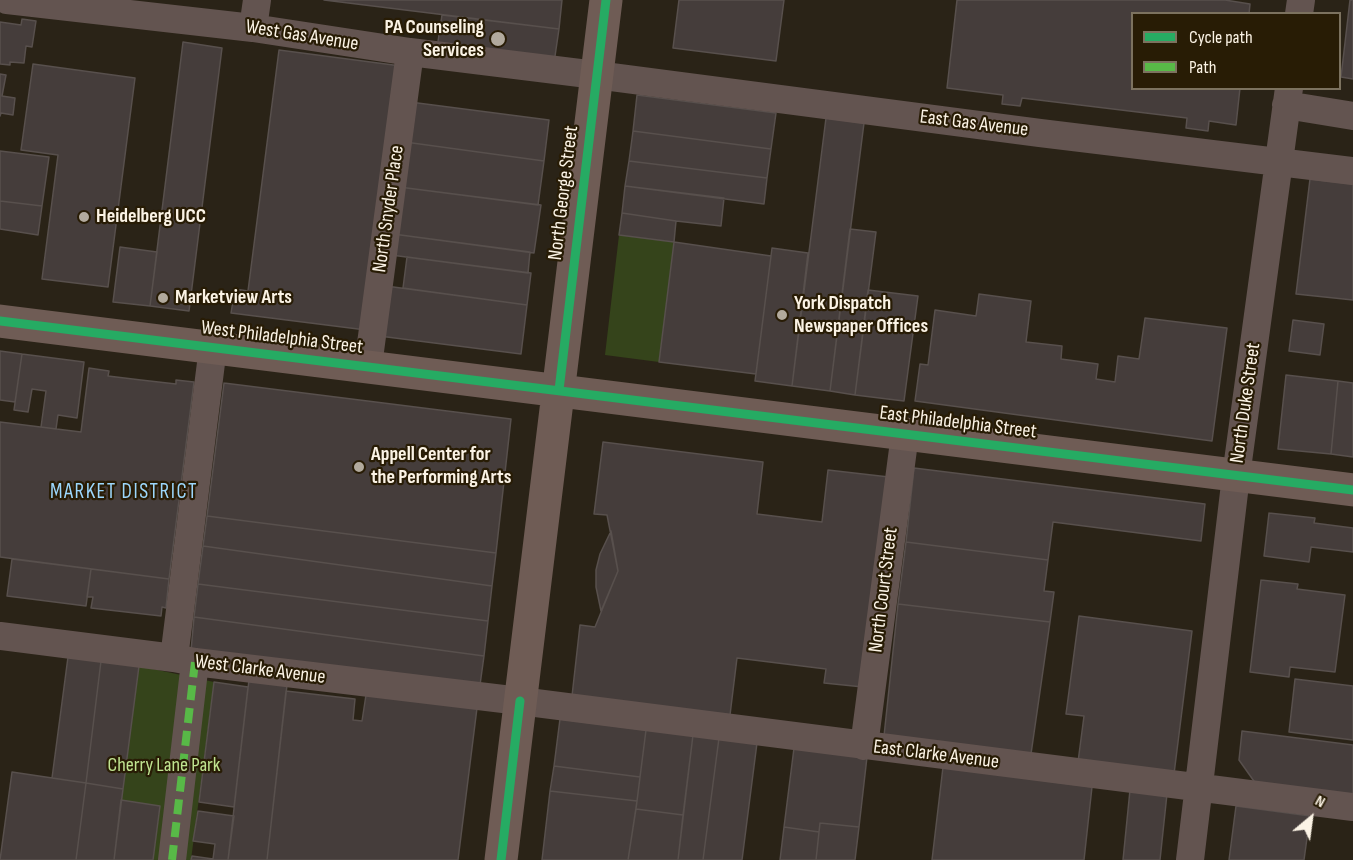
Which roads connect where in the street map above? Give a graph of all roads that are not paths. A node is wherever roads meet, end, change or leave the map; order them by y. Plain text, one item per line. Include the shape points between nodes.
1 (7, 0) edge
2 (257, 0) edge
3 (606, 0) edge
4 (253, 28) junction
5 (410, 52) junction
6 (596, 75) junction
7 (1287, 97) edge
8 (1353, 116) edge
9 (1279, 162) junction
10 (1353, 171) edge
11 (0, 321) edge
12 (213, 347) junction
13 (368, 366) junction
14 (559, 390) junction
15 (905, 434) junction
16 (1236, 476) junction
17 (1353, 490) edge
18 (0, 636) edge
19 (185, 660) junction
20 (520, 701) junction
21 (864, 746) junction
22 (1200, 787) junction
23 (1353, 807) edge
24 (172, 860) edge
25 (501, 860) edge
26 (1190, 860) edge

1 - 4 street, West Gas Avenue
2 - 4 street
3 - 6 main road, North George Street
4 - 5 street, West Gas Avenue
5 - 6 street, West Gas Avenue
5 - 13 street, North Snyder Place
6 - 9 street, East Gas Avenue
6 - 14 main road, North George Street
7 - 8 street
7 - 9 street, North Duke Street
9 - 10 street, East Gas Avenue
9 - 16 street, North Duke Street
11 - 12 main road, West Philadelphia Street
12 - 13 main road, West Philadelphia Street
12 - 19 street
13 - 14 main road, West Philadelphia Street
14 - 15 main road, East Philadelphia Street
14 - 20 main road, North George Street
15 - 16 main road, East Philadelphia Street
15 - 21 street, North Court Street
16 - 17 main road, East Philadelphia Street
16 - 22 street, North Duke Street
18 - 19 street, West Clarke Avenue
19 - 20 street, West Clarke Avenue
19 - 24 street
20 - 21 street, East Clarke Avenue
20 - 25 main road, North George Street
21 - 22 street, East Clarke Avenue
22 - 23 street, East Clarke Avenue
22 - 26 street, North Duke Street

